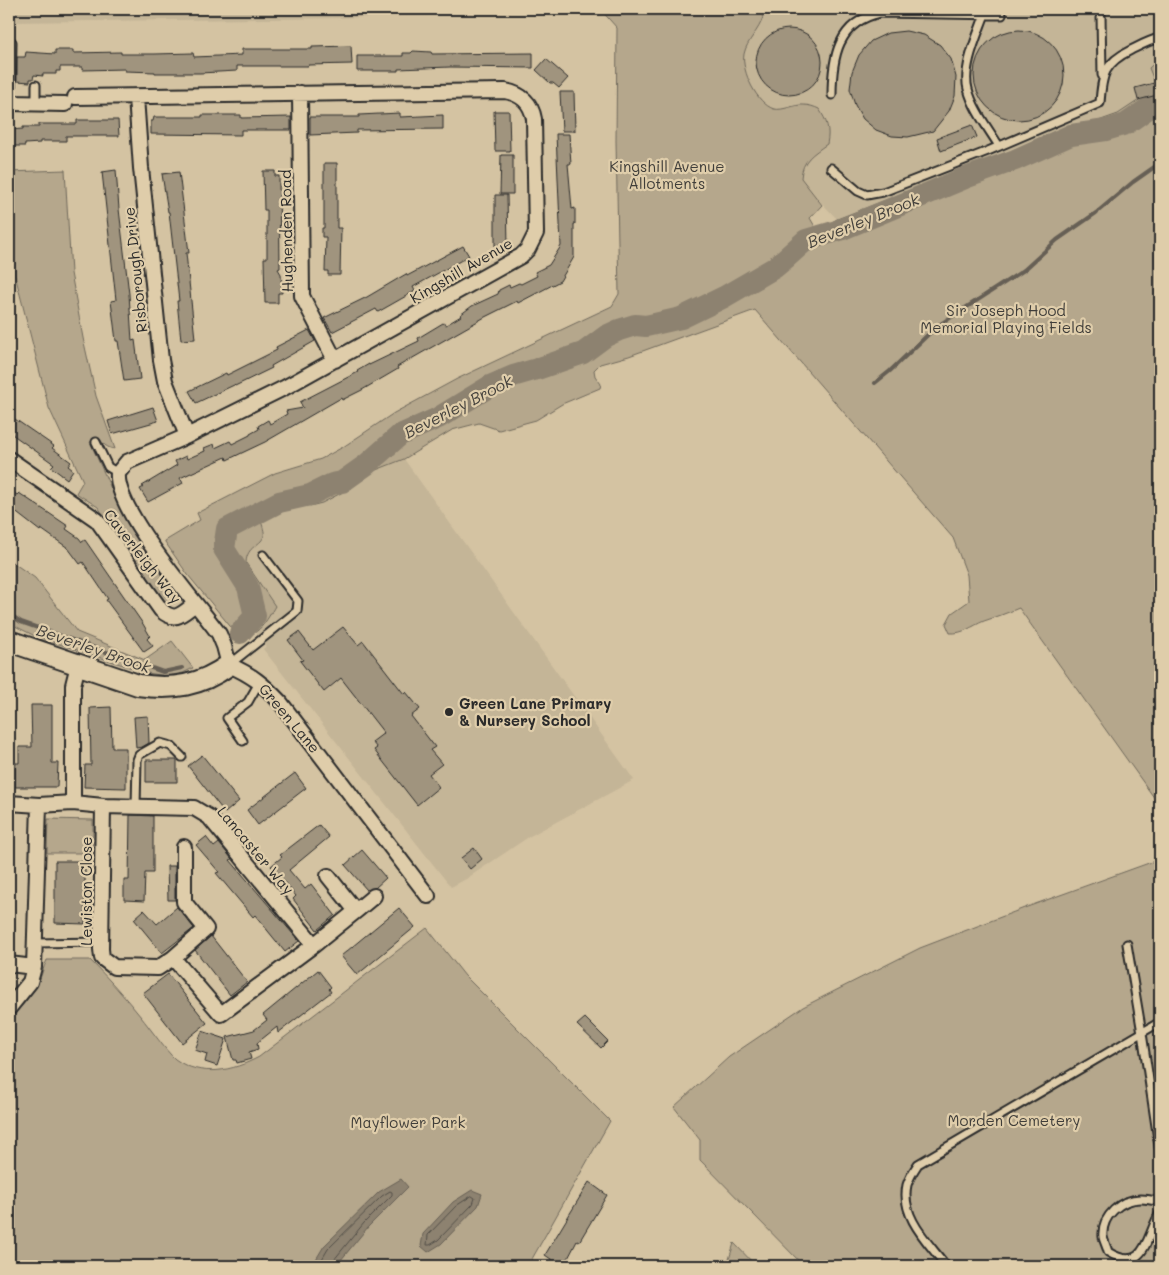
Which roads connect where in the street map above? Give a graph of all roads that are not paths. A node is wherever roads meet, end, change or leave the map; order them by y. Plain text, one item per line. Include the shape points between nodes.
1 (985, 14) junction
2 (1002, 15) dead end
3 (1101, 15) dead end
4 (1160, 38) edge
5 (12, 42) dead end
6 (1102, 80) junction
7 (36, 84) dead end
8 (300, 93) junction
9 (832, 95) dead end
10 (136, 97) junction
11 (10, 103) edge
12 (36, 104) junction
13 (999, 146) junction
14 (832, 168) dead end
15 (335, 360) junction
16 (187, 436) junction
17 (96, 442) dead end
18 (9, 458) edge
19 (118, 473) junction
20 (264, 555) dead end
21 (195, 604) junction
22 (9, 641) edge
23 (229, 665) junction
24 (78, 666) junction
25 (260, 682) junction
26 (243, 741) dead end
27 (182, 757) dead end
28 (9, 803) edge
29 (73, 803) junction
30 (39, 805) junction
31 (102, 806) junction
32 (136, 807) junction
33 (184, 847) dead end
34 (328, 876) dead end
35 (374, 896) dead end
36 (428, 896) dead end
37 (356, 911) junction
38 (102, 942) junction
39 (35, 943) junction
40 (1127, 944) dead end
41 (314, 945) junction
42 (173, 958) junction
43 (9, 964) edge
44 (34, 966) junction
45 (9, 1008) edge
46 (1160, 1022) edge
47 (1142, 1032) junction
48 (1160, 1153) edge
49 (1160, 1201) edge
50 (1160, 1213) edge
51 (946, 1266) edge

1 - 2 lane
1 - 9 lane via 867,16 853,25 835,53
1 - 13 lane via 970,60 967,88
3 - 6 lane
4 - 6 lane via 1118,56 1108,66
5 - 11 lane
6 - 13 lane via 1100,103
7 - 12 lane
8 - 10 street, Kingshill Avenue
8 - 15 street, Hughenden Road via 302,296
8 - 15 street, Kingshill Avenue via 505,91 522,97 529,104 534,119 536,232 528,249 521,256
10 - 12 street, Kingshill Avenue
10 - 16 street, Risborough Drive via 161,360 165,381
11 - 12 street, Kingshill Avenue
13 - 14 lane via 883,192 867,195
15 - 16 street, Kingshill Avenue
16 - 19 street, Kingshill Avenue via 128,462
17 - 19 lane via 108,467
18 - 21 street, Caverleigh Way via 97,520 168,616 178,616
19 - 21 street via 118,488 133,516
20 - 23 lane via 298,601 297,611
21 - 23 street, Caverleigh Way via 219,634
22 - 24 street
23 - 24 street via 214,676 173,687 138,685
23 - 25 street, Green Lane
24 - 29 street via 73,685
25 - 26 lane via 248,702 227,718
25 - 36 street, Green Lane via 290,714
27 - 32 lane via 170,746 160,743 139,755
28 - 30 street
29 - 30 street
29 - 31 street
30 - 39 street
31 - 32 street, Lancaster Way
31 - 38 street, Lewiston Close
32 - 41 street, Lancaster Way via 194,808 209,817
33 - 42 street, Lewiston Close via 184,902 206,929
34 - 37 street
35 - 37 street
37 - 41 street
38 - 39 lane
38 - 42 street, Lewiston Close via 102,958 114,967 158,968
39 - 44 street
40 - 47 lane
41 - 42 street via 221,1014
43 - 44 street
44 - 45 street via 30,982
46 - 47 lane
47 - 48 lane
47 - 51 lane via 918,1164 907,1185 910,1218
49 - 50 lane via 1139,1199 1122,1203 1109,1215 1103,1237 1108,1252 1119,1258 1132,1258 1144,1250

